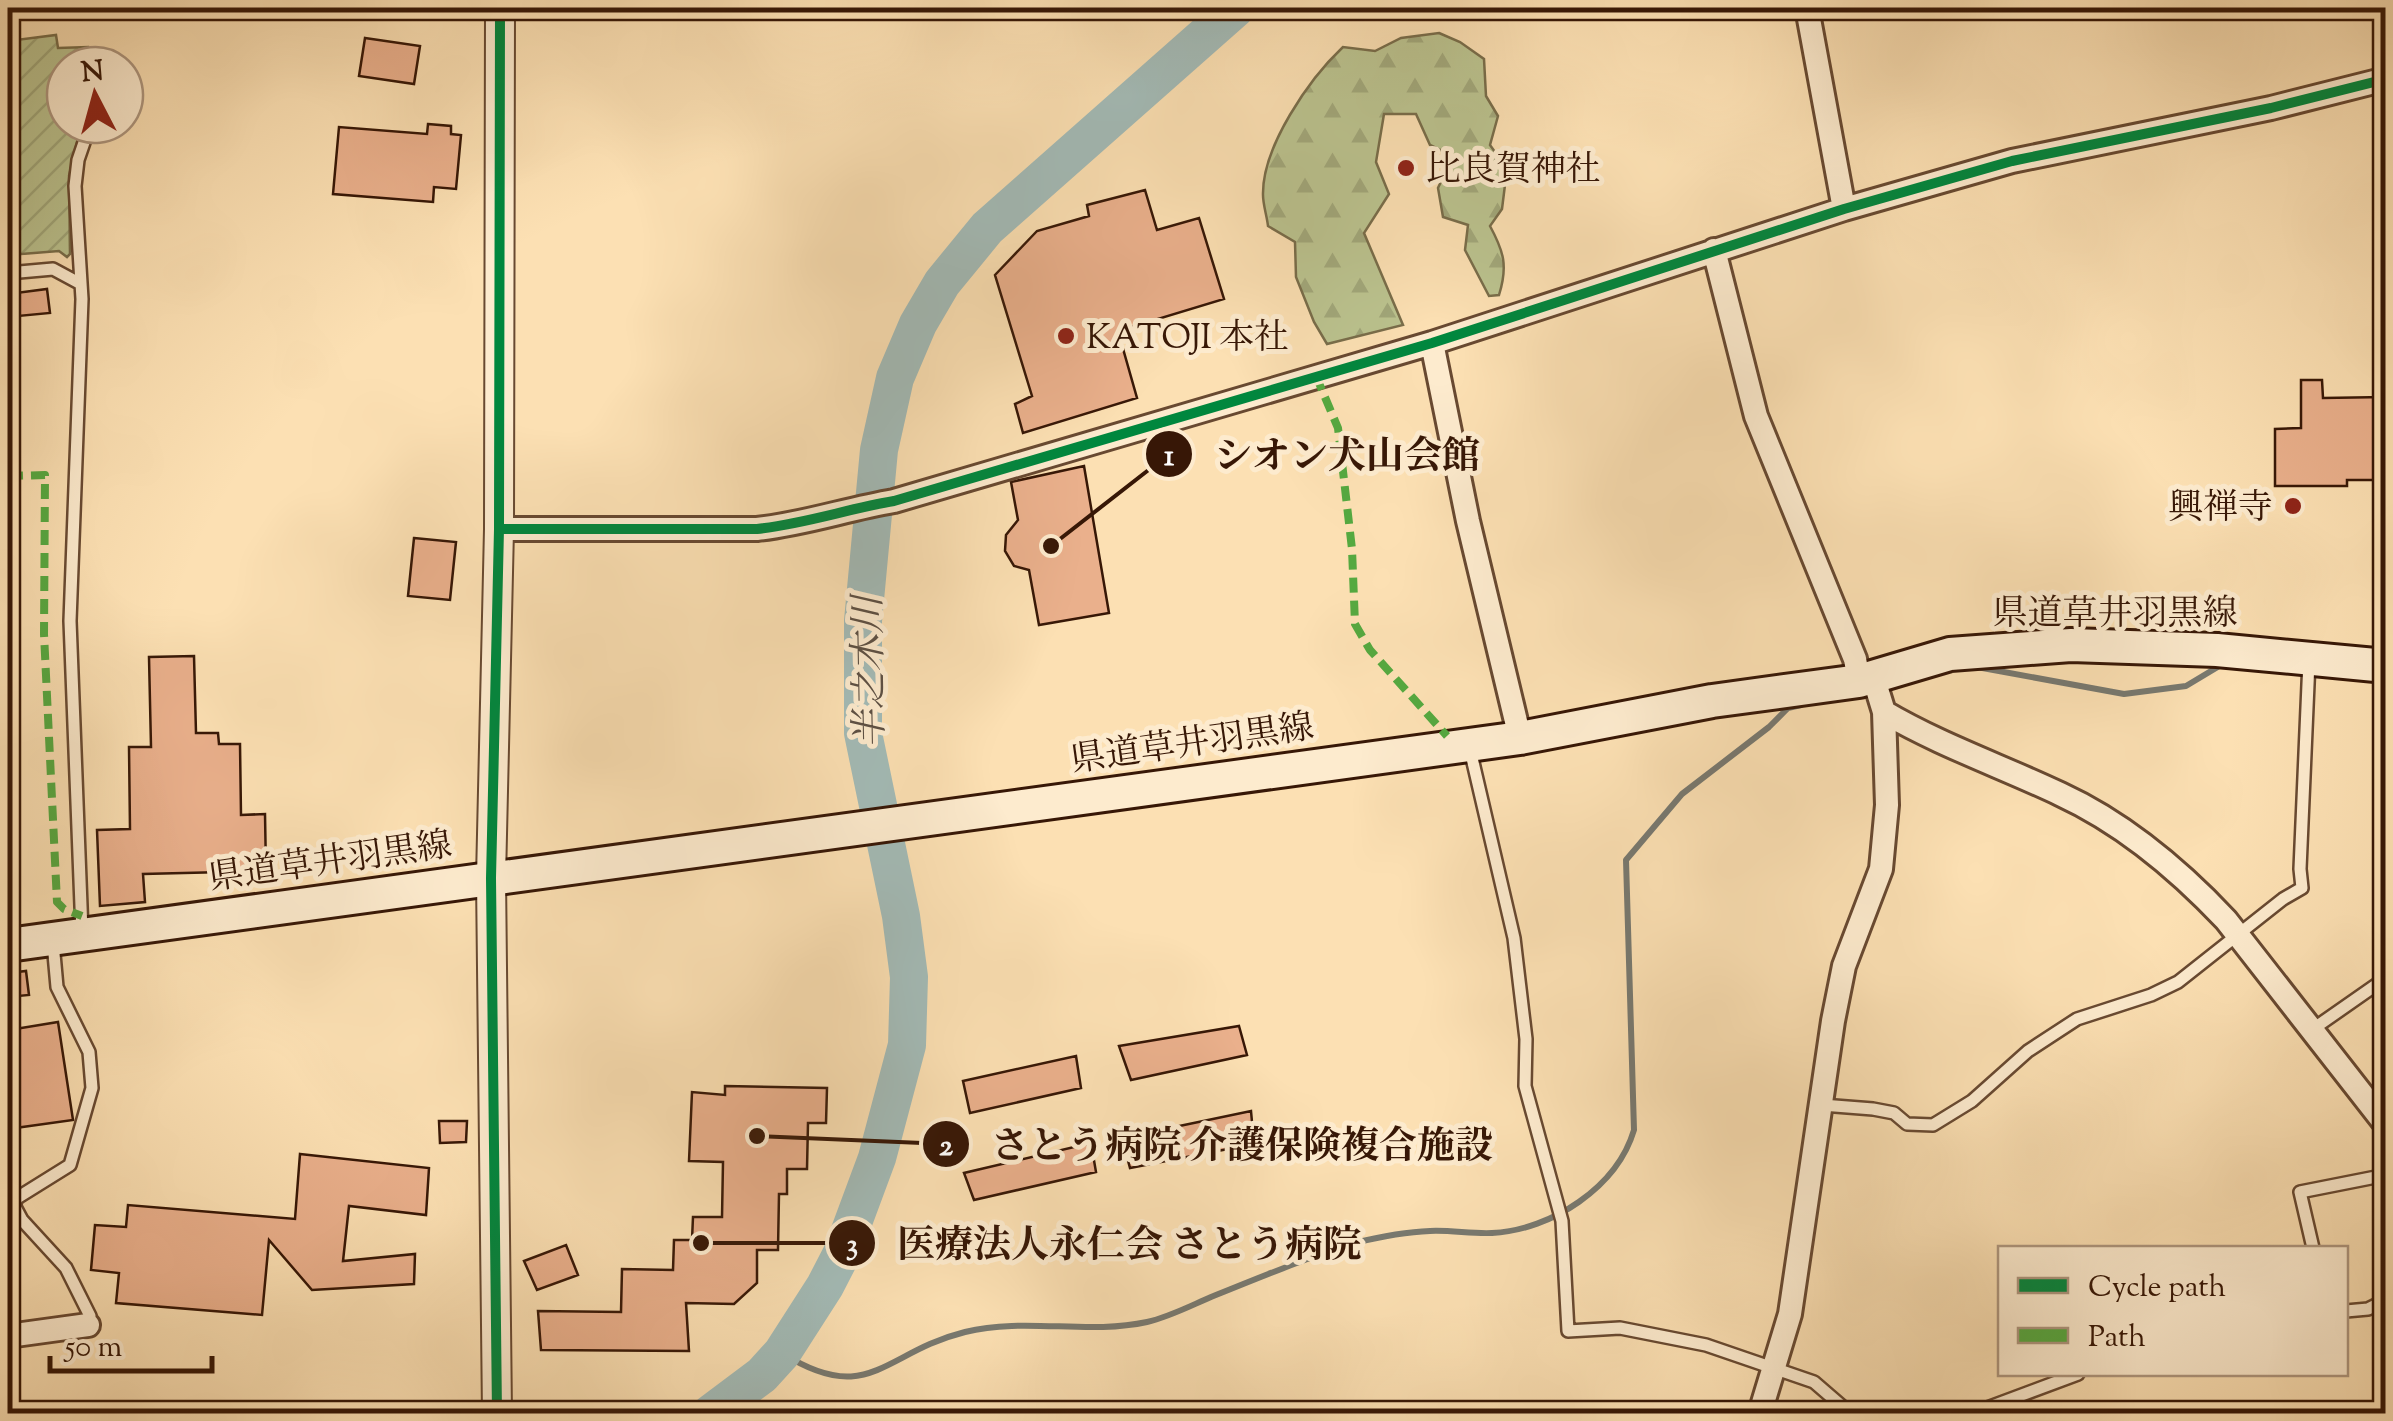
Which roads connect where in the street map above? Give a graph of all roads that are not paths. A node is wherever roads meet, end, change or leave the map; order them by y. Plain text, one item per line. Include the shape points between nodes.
1 (500, 8) edge
2 (1807, 8) edge
3 (2386, 78) edge
4 (83, 145) edge
5 (1844, 209) junction
6 (1714, 250) junction
7 (8, 273) edge
8 (79, 283) junction
9 (1432, 343) junction
10 (499, 529) junction
11 (2309, 657) junction
12 (2386, 666) edge
13 (1866, 679) junction
14 (1884, 712) junction
15 (1520, 738) junction
16 (1454, 740) junction
17 (490, 878) junction
18 (2237, 934) junction
19 (68, 938) junction
20 (8, 944) edge
21 (2386, 978) edge
22 (2313, 1029) junction
23 (1822, 1105) junction
24 (2386, 1125) edge
25 (2386, 1175) edge
26 (2314, 1246) edge
27 (2386, 1300) edge
28 (2348, 1312) edge
29 (88, 1325) joint
30 (8, 1336) edge
31 (1776, 1369) junction
32 (2073, 1376) edge
33 (497, 1414) edge
34 (1764, 1414) edge
35 (1852, 1414) edge
36 (1971, 1414) edge

1 - 10 street
2 - 5 street
3 - 5 street via 2012,161
4 - 8 lane via 75,186
5 - 6 street
6 - 9 street
6 - 13 street via 1756,416
7 - 8 lane via 53,270
8 - 19 lane
9 - 10 street via 794,525
9 - 15 street
10 - 17 street
11 - 12 main road, 県道草井羽黒線
11 - 13 main road, 県道草井羽黒線 via 2071,645 1950,654
11 - 18 lane via 2302,888
13 - 14 street
13 - 15 main road, 県道草井羽黒線
14 - 18 street via 2064,795 2134,837 2202,894
14 - 23 street via 1881,870 1844,966
15 - 16 main road, 県道草井羽黒線
16 - 17 main road, 県道草井羽黒線
16 - 31 lane via 1472,758 1514,938 1525,1086 1562,1221 1568,1331 1620,1328 1706,1345
17 - 19 main road, 県道草井羽黒線
17 - 33 street
18 - 22 street
18 - 23 lane via 2178,982 2077,1019 1933,1125 1907,1124 1873,1109
19 - 20 main road, 県道草井羽黒線
19 - 29 lane via 57,987 88,1052 91,1100 70,1165 14,1205 66,1268 90,1316
21 - 22 lane
22 - 24 street
23 - 31 street
25 - 26 lane via 2300,1192
27 - 28 lane
29 - 30 street
31 - 34 street
31 - 35 lane via 1814,1382
32 - 36 lane

